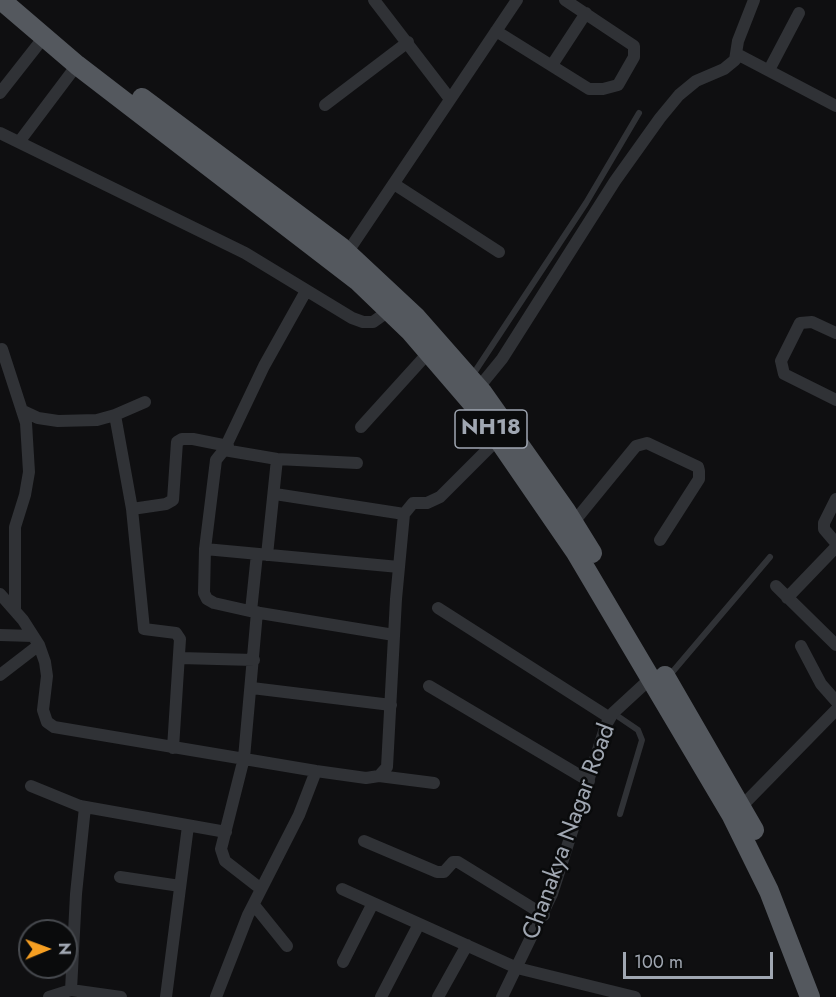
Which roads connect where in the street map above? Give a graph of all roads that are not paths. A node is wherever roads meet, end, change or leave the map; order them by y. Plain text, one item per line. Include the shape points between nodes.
1 (1, 0) edge
2 (21, 0) edge
3 (374, 0) edge
4 (517, 0) edge
5 (565, 0) edge
6 (754, 0) edge
7 (586, 13) junction
8 (799, 13) dead end
9 (496, 31) junction
10 (44, 37) junction
11 (408, 42) junction
12 (737, 54) junction
13 (77, 65) junction
14 (552, 65) junction
15 (769, 70) junction
16 (0, 93) edge
17 (450, 99) junction
18 (325, 105) dead end
19 (836, 106) edge
20 (639, 113) dead end
21 (0, 133) edge
22 (19, 142) junction
23 (394, 184) junction
24 (347, 252) junction
25 (499, 252) dead end
26 (306, 291) junction
27 (390, 310) junction
28 (836, 333) edge
29 (2, 350) dead end
30 (429, 352) junction
31 (472, 388) junction
32 (836, 400) edge
33 (145, 402) dead end
34 (23, 411) junction
35 (115, 415) junction
36 (362, 427) dead end
37 (498, 439) junction
38 (226, 448) junction
39 (277, 459) junction
40 (357, 463) dead end
41 (275, 494) junction
42 (836, 499) edge
43 (132, 509) junction
44 (405, 514) junction
45 (573, 523) junction
46 (660, 540) dead end
47 (836, 545) edge
48 (205, 549) junction
49 (262, 554) junction
50 (770, 557) dead end
51 (399, 567) junction
52 (776, 586) dead end
53 (0, 594) edge
54 (787, 598) junction
55 (438, 608) dead end
56 (15, 609) junction
57 (254, 612) junction
58 (0, 635) edge
59 (394, 635) junction
60 (36, 640) junction
61 (836, 645) edge
62 (801, 646) dead end
63 (180, 658) junction
64 (254, 660) junction
65 (0, 675) edge
66 (659, 679) junction
67 (429, 686) dead end
68 (252, 688) junction
69 (836, 701) edge
70 (391, 705) junction
71 (836, 710) edge
72 (612, 715) junction
73 (173, 748) junction
74 (244, 759) junction
75 (316, 771) junction
76 (379, 776) junction
77 (589, 781) junction
78 (434, 783) dead end
79 (31, 786) dead end
80 (85, 807) junction
81 (737, 811) junction
82 (620, 814) dead end
83 (188, 826) junction
84 (226, 832) junction
85 (364, 841) dead end
86 (120, 877) dead end
87 (180, 886) junction
88 (261, 889) junction
89 (342, 889) dead end
90 (373, 903) junction
91 (254, 905) junction
92 (544, 915) junction
93 (419, 924) junction
94 (466, 945) junction
95 (287, 946) dead end
96 (343, 962) dead end
97 (517, 968) junction
98 (71, 990) junction
99 (810, 996) edge
100 (49, 997) edge
101 (121, 997) edge
102 (166, 997) edge
103 (216, 997) edge
104 (381, 997) edge
105 (438, 997) edge
106 (502, 997) edge
107 (635, 997) edge

1 - 10 highway, NH18
2 - 24 highway, NH18 via 90,58
3 - 11 street
4 - 9 street
5 - 7 street
6 - 12 street via 738,40
7 - 14 street
7 - 14 street via 634,46 634,57 618,85 595,90
8 - 15 street
9 - 14 street
9 - 17 street
10 - 13 highway, NH18
10 - 16 street
11 - 17 street
11 - 18 street
12 - 15 street
12 - 31 street via 724,69 696,81 678,95 615,181 502,359
13 - 22 street
13 - 27 highway, NH18 via 340,266
15 - 19 street
17 - 23 street
20 - 31 lane
21 - 22 street
22 - 26 street via 245,253
23 - 24 street
23 - 25 street
24 - 31 highway, NH18 via 416,317
26 - 27 street via 363,322 373,322
26 - 38 street via 264,366
27 - 30 highway, NH18
28 - 32 street via 812,322 800,323 781,361 784,374
29 - 34 street
30 - 31 highway, NH18
30 - 36 street
31 - 37 highway, NH18
31 - 45 highway, NH18
33 - 35 street
34 - 35 street via 58,421 97,420
34 - 56 street via 29,471 15,526
35 - 43 street
37 - 44 street via 440,497 428,503 413,503
37 - 66 highway, NH18
38 - 39 street
38 - 43 street via 193,439 177,442 172,500
38 - 48 street via 216,460
39 - 40 street
39 - 41 street
41 - 44 street
41 - 49 street
42 - 47 street via 824,523
43 - 63 street via 144,628 176,633 180,639
44 - 51 street
45 - 46 street via 636,446 647,443 698,467 699,471 699,479
45 - 66 highway, NH18
47 - 54 street
48 - 49 street
48 - 57 street via 203,585 207,599
49 - 51 street
49 - 57 street
50 - 66 lane
51 - 59 street
52 - 54 street
53 - 56 street
54 - 61 street
55 - 72 street
56 - 60 street
57 - 59 street
57 - 64 street
58 - 60 street
59 - 70 street
60 - 65 street
60 - 73 street via 47,676 43,710 54,728
62 - 69 street via 821,684
63 - 64 street
63 - 73 street
64 - 68 street
66 - 72 street, Chanakya Nagar Road
66 - 81 highway, NH18
67 - 77 street
68 - 70 street
68 - 74 street
70 - 76 street via 387,767
71 - 81 street
72 - 77 street, Chanakya Nagar Road
72 - 82 lane via 638,730 642,740
73 - 74 street
74 - 75 street
74 - 84 street
75 - 76 street via 366,778
75 - 88 street via 299,815
76 - 78 street
77 - 92 street, Chanakya Nagar Road
79 - 80 street
80 - 83 street
80 - 98 street
81 - 99 highway, NH18
83 - 84 street
83 - 87 street
84 - 88 street via 221,855
85 - 92 street via 437,872 444,872 458,862
86 - 87 street
87 - 102 street
88 - 91 street
89 - 90 street
90 - 93 street
90 - 96 street
91 - 95 street
91 - 103 street
92 - 97 street, Chanakya Nagar Road
93 - 94 street
93 - 104 street
94 - 97 street
94 - 105 street
97 - 106 street, Chanakya Nagar Road
97 - 107 street
98 - 100 street
98 - 101 street

